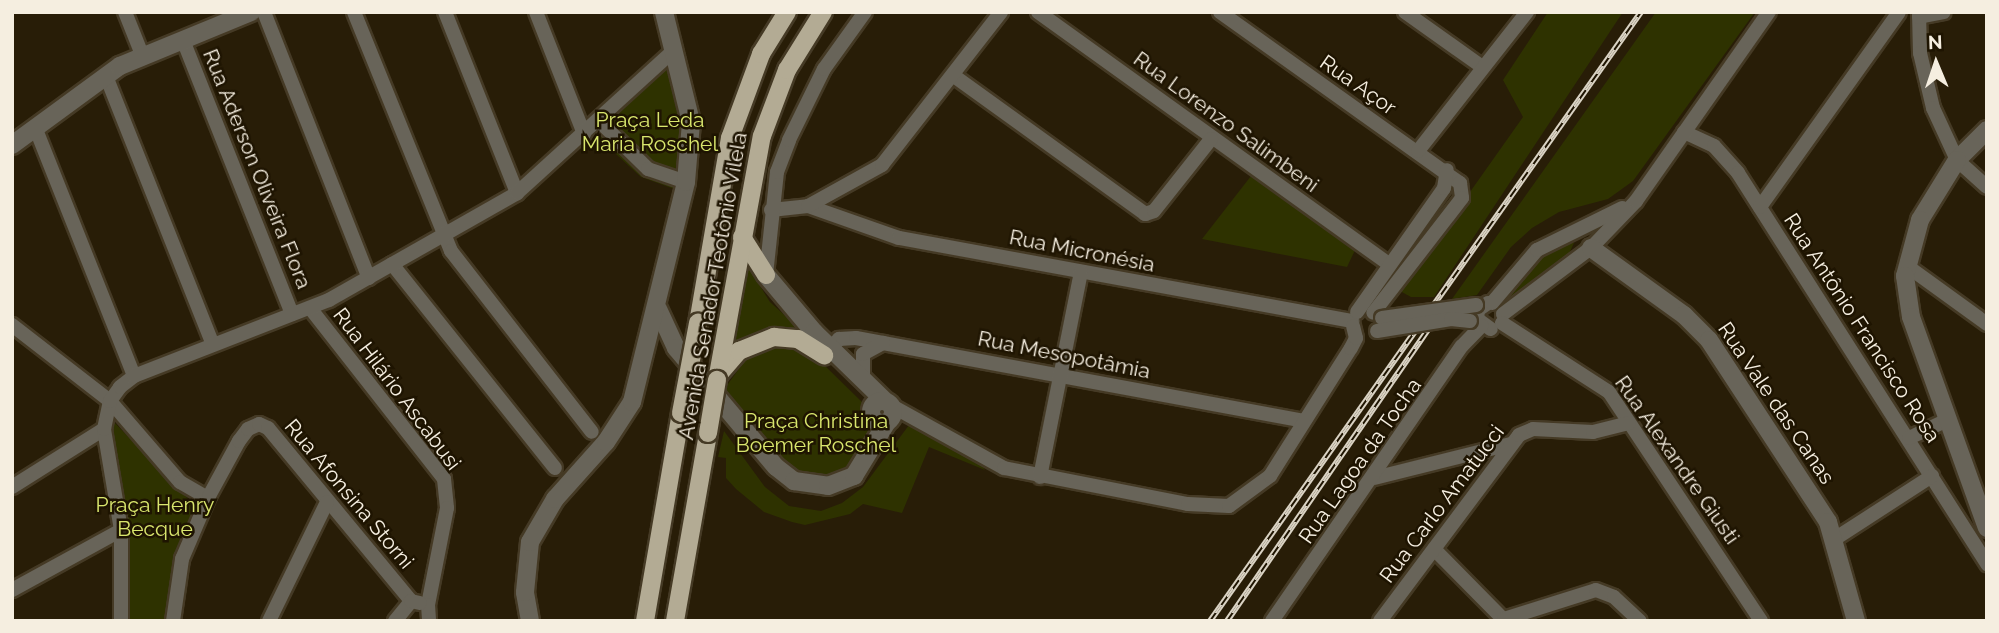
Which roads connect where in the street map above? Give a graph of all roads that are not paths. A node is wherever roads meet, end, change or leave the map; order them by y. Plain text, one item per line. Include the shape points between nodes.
1 (125, 12) edge
2 (251, 12) edge
3 (264, 12) edge
4 (354, 12) edge
5 (445, 12) edge
6 (536, 12) edge
7 (664, 12) edge
8 (787, 12) edge
9 (823, 12) edge
10 (865, 12) edge
11 (1001, 12) edge
12 (1038, 12) edge
13 (1220, 12) edge
14 (1405, 12) edge
15 (1527, 12) edge
16 (1769, 12) edge
17 (1899, 12) edge
18 (1944, 12) edge
19 (1919, 14) edge
20 (183, 40) junction
21 (674, 50) junction
22 (143, 57) junction
23 (1481, 66) junction
24 (106, 76) junction
25 (954, 76) junction
26 (599, 121) junction
27 (35, 127) junction
28 (1684, 132) junction
29 (584, 134) junction
30 (1985, 135) edge
31 (1211, 139) junction
32 (12, 145) edge
33 (1418, 151) junction
34 (1957, 160) junction
35 (1447, 170) junction
36 (686, 182) junction
37 (1987, 187) edge
38 (517, 193) junction
39 (1636, 201) junction
40 (808, 206) junction
41 (1760, 207) junction
42 (771, 210) junction
43 (1561, 235) junction
44 (442, 236) junction
45 (742, 237) junction
46 (1591, 248) junction
47 (392, 264) junction
48 (1390, 265) junction
49 (1907, 266) junction
50 (1080, 272) junction
51 (766, 275) junction
52 (369, 278) junction
53 (1486, 304) junction
54 (310, 308) junction
55 (658, 309) junction
56 (292, 314) junction
57 (1354, 320) junction
58 (1376, 322) junction
59 (1488, 323) junction
60 (1987, 324) edge
61 (12, 325) edge
62 (651, 341) junction
63 (884, 342) junction
64 (213, 345) junction
65 (676, 348) junction
66 (827, 351) junction
67 (134, 376) junction
68 (1059, 376) junction
69 (718, 378) junction
70 (863, 378) junction
71 (110, 401) junction
72 (882, 411) junction
73 (1947, 420) junction
74 (1302, 421) junction
75 (1629, 423) junction
76 (104, 429) junction
77 (592, 432) dead end
78 (1909, 438) junction
79 (1510, 444) junction
80 (555, 468) dead end
81 (1931, 476) junction
82 (1040, 477) junction
83 (1374, 478) junction
84 (12, 487) edge
85 (208, 498) junction
86 (327, 502) junction
87 (1987, 527) edge
88 (121, 530) junction
89 (1833, 540) junction
90 (1434, 549) junction
91 (1987, 564) edge
92 (12, 590) edge
93 (411, 601) junction
94 (428, 605) junction
95 (1504, 620) edge
96 (121, 621) edge
97 (173, 621) edge
98 (269, 621) edge
99 (395, 621) edge
100 (429, 621) edge
101 (530, 621) edge
102 (645, 621) edge
103 (675, 621) edge
104 (1272, 621) edge
105 (1380, 621) edge
106 (1640, 621) edge
107 (1761, 621) edge
108 (1856, 621) edge

1 - 22 street
2 - 20 street
3 - 52 street
4 - 44 street
5 - 38 street
6 - 29 street
7 - 21 street
8 - 102 main road, Avenida Senador Teotônio Vilela, bridge via 757,63 730,138
9 - 45 main road, Avenida Senador Teotônio Vilela via 787,70 768,117
10 - 42 street, Avenida Senador Teotônio Vilela via 837,47 800,114 777,172
11 - 25 street
12 - 31 street, Rua Lorenzo Salimbeni
13 - 33 street, Rua Açor
14 - 23 street
15 - 23 street
16 - 28 street
17 - 41 street
18 - 19 street
19 - 34 street via 1926,83
20 - 22 street
20 - 56 street, Rua Aderson Oliveira Flora
21 - 26 street
21 - 36 street via 691,121
22 - 24 street
23 - 33 street
24 - 27 street
24 - 64 street
25 - 31 street via 1145,214 1154,211
25 - 40 street via 882,165
26 - 29 street
26 - 36 street via 648,169 669,180
27 - 32 street
27 - 67 street
28 - 39 street
28 - 41 street, Rua Antônio Francisco Rosa via 1724,156
29 - 38 street
30 - 34 street
31 - 48 street, Rua Lorenzo Salimbeni
33 - 35 street, Rua Açor
34 - 37 street
34 - 49 street via 1920,220
35 - 48 street via 1444,188
35 - 58 street, Rua Açor via 1460,183 1462,198
36 - 55 street
38 - 44 street
39 - 43 street
39 - 46 street
40 - 42 street
40 - 50 street, Rua Micronésia via 899,238
41 - 78 street, Rua Antônio Francisco Rosa
42 - 51 street, Avenida Senador Teotônio Vilela
43 - 46 street, Rua Vale das Canas
43 - 53 street via 1526,260
44 - 47 street
44 - 77 street
45 - 51 main road
45 - 69 main road, Avenida Senador Teotônio Vilela
46 - 59 street
46 - 89 street, Rua Vale das Canas via 1700,329 1807,489
47 - 52 street
47 - 80 street
48 - 57 street
49 - 60 street
49 - 73 street via 1907,304
50 - 57 street, Rua Micronésia
50 - 68 street
51 - 66 street
52 - 54 street
53 - 58 street, bridge
53 - 59 street, Rua Alexandre Giusti
53 - 59 street via 1478,310
54 - 56 street
54 - 94 street, Rua Hilário Ascabusi via 444,480 447,508
55 - 62 street
55 - 65 street
56 - 64 street
57 - 58 street
57 - 58 street via 1363,335
57 - 74 street via 1354,343
58 - 59 street, bridge via 1451,319
59 - 75 street, Rua Alexandre Giusti via 1605,388
59 - 83 street, Rua Lagoa da Tocha via 1457,359
61 - 71 street
62 - 65 street
62 - 101 street via 622,421 555,499 530,542 525,592
63 - 66 street, Rua Mesopotâmia via 846,338
63 - 68 street, Rua Mesopotâmia
63 - 70 street via 863,354
64 - 67 street
65 - 72 street via 776,467 794,481 816,486 842,483 860,470 873,449
66 - 69 main road via 803,341 774,337 745,348
66 - 70 street
66 - 72 street
67 - 71 street
68 - 74 street, Rua Mesopotâmia
68 - 82 street
69 - 103 main road, Avenida Senador Teotônio Vilela, bridge
70 - 72 street
71 - 76 street
71 - 85 street via 180,482
72 - 82 street via 989,462
73 - 78 street
73 - 87 street
74 - 82 street via 1270,476 1229,506 1188,505
75 - 79 street, Rua Carlo Amatucci via 1593,432 1529,429
75 - 107 street, Rua Alexandre Giusti
76 - 84 street
76 - 88 street
78 - 81 street, Rua Antônio Francisco Rosa
79 - 83 street
79 - 90 street, Rua Carlo Amatucci
81 - 89 street
81 - 91 street, Rua Antônio Francisco Rosa
83 - 104 street, Rua Lagoa da Tocha
85 - 86 street, Rua Afonsina Storni via 239,441 248,429 259,425 268,428
85 - 97 street, Rua Afonsina Storni via 182,559
86 - 93 street, Rua Afonsina Storni
86 - 98 street
88 - 92 street
88 - 96 street
89 - 108 street, Rua Vale das Canas
90 - 95 street
90 - 105 street, Rua Carlo Amatucci
93 - 94 street
93 - 99 street
94 - 100 street, Rua Hilário Ascabusi
95 - 106 street via 1597,590 1614,597

